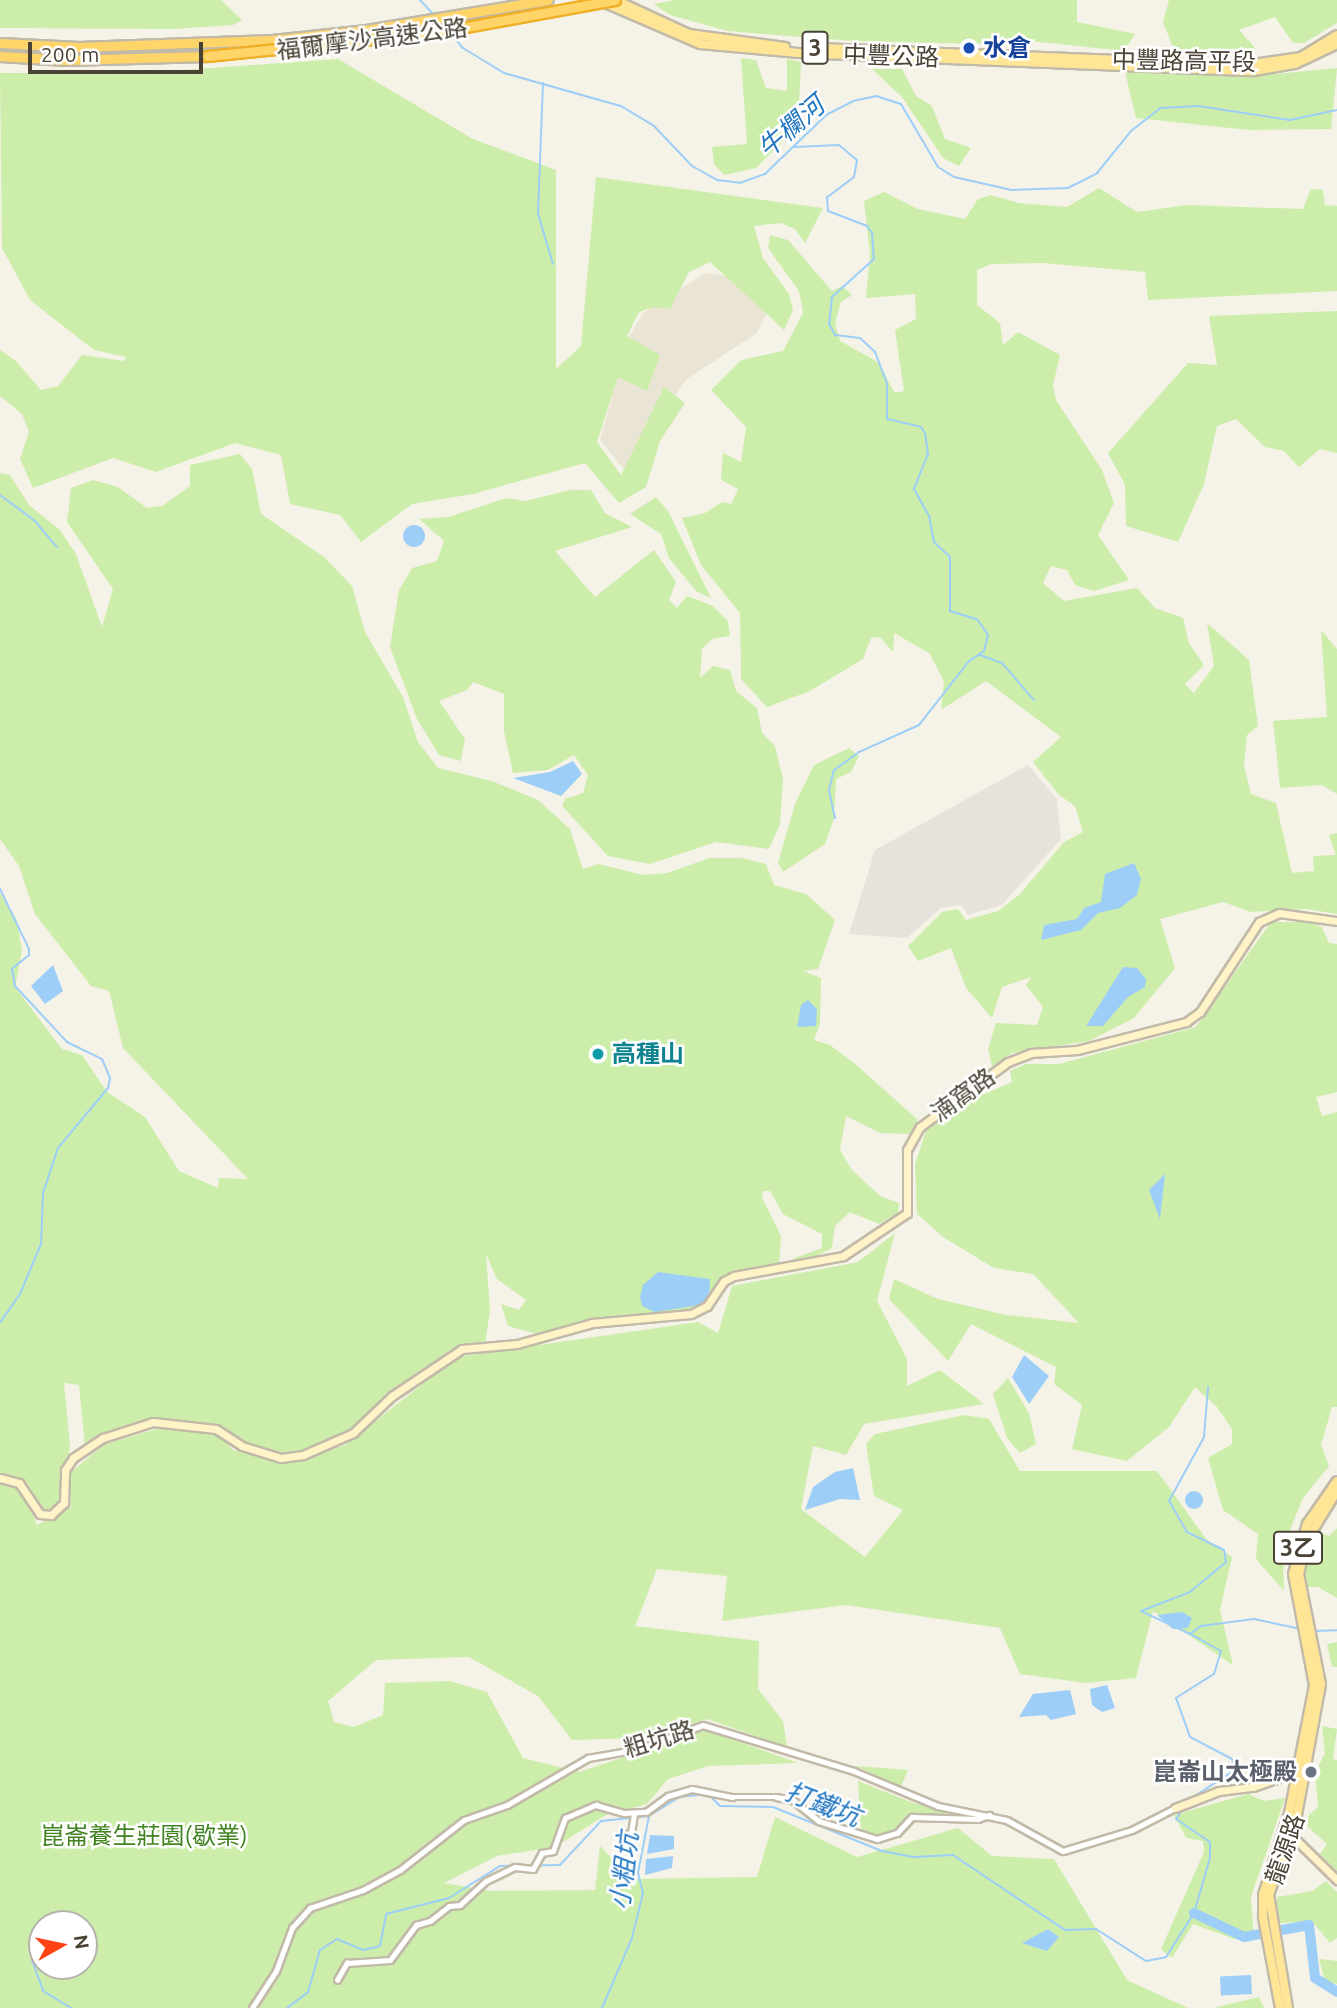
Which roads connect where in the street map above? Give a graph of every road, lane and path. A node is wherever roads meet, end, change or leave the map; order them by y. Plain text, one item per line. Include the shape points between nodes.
1 (548, 0) edge
2 (598, 0) edge
3 (615, 0) edge
4 (648, 18) junction
5 (1337, 35) edge
6 (0, 43) edge
7 (1337, 44) edge
8 (0, 56) edge
9 (1025, 58) joint
10 (1292, 62) junction
11 (1337, 920) edge
12 (0, 1478) edge
13 (1337, 1481) edge
14 (1337, 1491) edge
15 (1307, 1630) junction
16 (1302, 1770) junction
17 (1175, 1808) joint
18 (634, 1814) junction
19 (990, 1814) junction
20 (1287, 1832) junction
21 (623, 1835) dead end
22 (1337, 1880) edge
23 (1269, 1933) junction
24 (337, 1980) dead end
25 (252, 2008) edge
26 (1280, 2008) edge
27 (1288, 2008) edge

1 - 6 highway, 福爾摩沙高速公路 via 366,30 208,44 79,47
2 - 4 main road, 中豐公路 / 3
3 - 4 main road, 中豐公路 / 3
3 - 8 highway, 福爾摩沙高速公路 / 3, bridge via 433,33 207,56 66,60
4 - 9 main road, 中豐公路 / 3 via 689,34 737,43
5 - 10 main road, 中豐路高平段 / 3
7 - 10 main road, 中豐路高平段 / 3
9 - 10 main road, 中豐路高平段 / 3 via 1252,65
11 - 12 street, 湳窩路 via 1279,913 1259,922 1200,1012 1186,1022 1077,1050 1031,1053 1008,1062 919,1127 907,1150 906,1213 857,1250 784,1270 734,1276 701,1310 636,1322 577,1325 528,1342 449,1354 387,1400 353,1433 303,1455 281,1458 242,1446 216,1429 153,1422 103,1438 73,1458 65,1470 64,1503 51,1515 40,1514 23,1486
13 - 15 main road, 3乙 via 1314,1510 1296,1556 1293,1590
14 - 15 main road, 3乙 via 1313,1527 1302,1557 1300,1590
15 - 16 main road, 3乙 via 1314,1693
16 - 17 street via 1253,1787 1219,1791
16 - 20 main road, 龍源路 / 3乙
17 - 19 street, 粗坑路 via 1132,1830 1063,1851
18 - 19 street via 692,1789 732,1797 793,1800 819,1821 877,1839 897,1833 912,1817 978,1819
18 - 21 street via 631,1832
18 - 24 street via 602,1805 570,1813 553,1851 534,1861 533,1869 515,1867 486,1881 460,1905 449,1906 430,1921 416,1925 390,1960 348,1964
19 - 25 street, 粗坑路 via 938,1806 854,1771 797,1756 721,1727 692,1727 639,1749 588,1758 507,1805 464,1819 400,1870 363,1890 310,1908 292,1928 276,1972
20 - 22 street
20 - 23 main road, 龍源路 / 3乙 via 1269,1895
23 - 26 main road, 3乙
23 - 27 main road, 3乙

